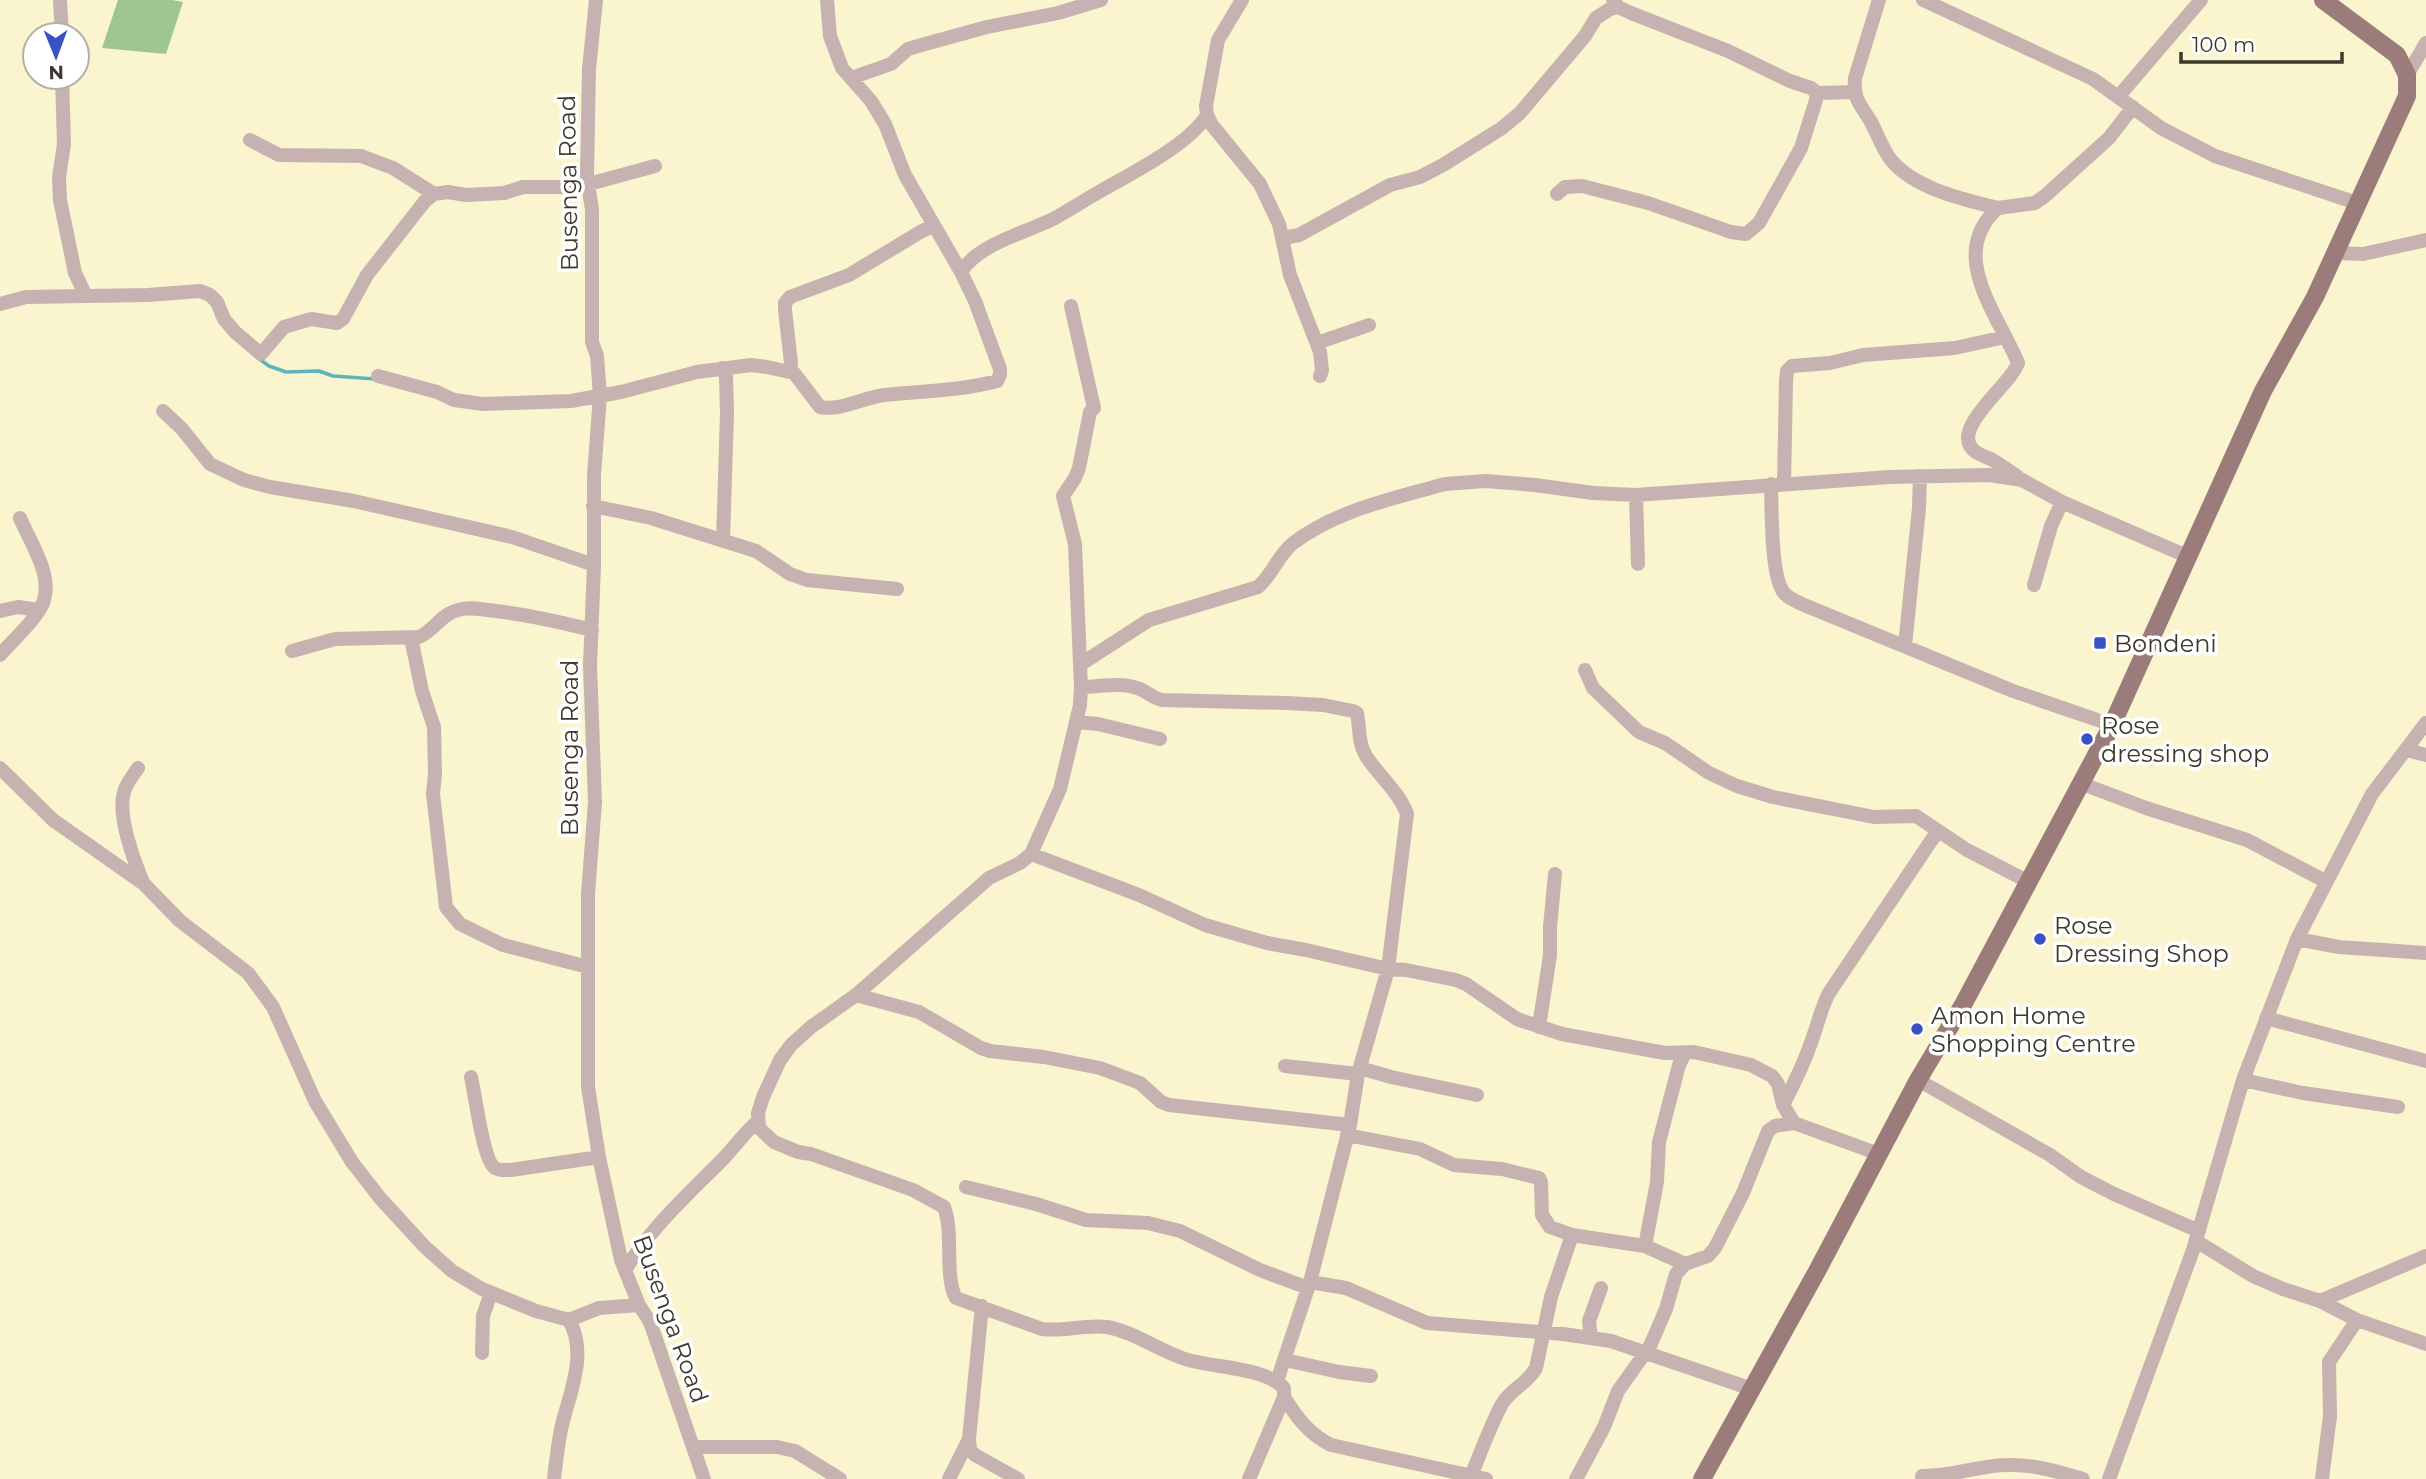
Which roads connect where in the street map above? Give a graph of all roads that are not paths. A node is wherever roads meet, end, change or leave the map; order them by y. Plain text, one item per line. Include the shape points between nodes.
1 (60, 0) edge
2 (596, 0) edge
3 (1101, 0) edge
4 (1242, 0) edge
5 (1879, 0) edge
6 (1923, 0) edge
7 (2200, 0) edge
8 (2323, 0) edge
9 (830, 1) edge
10 (1616, 4) edge
11 (61, 21) edge
12 (2426, 43) edge
13 (2407, 75) junction
14 (851, 78) junction
15 (62, 91) edge
16 (1854, 92) junction
17 (1817, 93) junction
18 (2118, 97) junction
19 (2133, 107) junction
20 (1207, 115) junction
21 (250, 140) dead end
22 (656, 166) dead end
23 (589, 183) junction
24 (434, 194) junction
25 (1557, 194) dead end
26 (2357, 203) junction
27 (1998, 208) junction
28 (934, 226) junction
29 (1283, 238) junction
30 (2426, 240) edge
31 (2336, 253) junction
32 (961, 272) junction
33 (86, 296) junction
34 (0, 304) edge
35 (1071, 306) dead end
36 (1369, 325) dead end
37 (2005, 337) junction
38 (1317, 343) junction
39 (722, 368) junction
40 (789, 371) junction
41 (377, 376) dead end
42 (1320, 376) dead end
43 (600, 396) junction
44 (163, 411) dead end
45 (1920, 476) junction
46 (2022, 480) junction
47 (1778, 484) junction
48 (1636, 495) junction
49 (2062, 502) junction
50 (593, 506) junction
51 (20, 518) dead end
52 (723, 541) junction
53 (2189, 557) junction
54 (1638, 564) dead end
55 (594, 565) junction
56 (2034, 586) dead end
57 (897, 589) dead end
58 (39, 610) junction
59 (0, 611) edge
60 (592, 630) junction
61 (411, 638) junction
62 (1905, 646) junction
63 (292, 651) dead end
64 (0, 655) edge
65 (1081, 664) junction
66 (1585, 670) dead end
67 (1081, 687) junction
68 (1077, 722) junction
69 (2426, 723) edge
70 (2112, 724) junction
71 (1160, 738) dead end
72 (2406, 750) junction
73 (2426, 755) edge
74 (0, 768) edge
75 (138, 768) dead end
76 (2080, 783) junction
77 (1937, 832) junction
78 (1031, 854) junction
79 (1555, 874) dead end
80 (2325, 881) junction
81 (2029, 882) junction
82 (144, 884) junction
83 (2297, 939) junction
84 (2426, 953) edge
85 (588, 967) junction
86 (1388, 969) junction
87 (856, 995) junction
88 (2266, 1018) junction
89 (1539, 1027) junction
90 (1685, 1053) junction
91 (2426, 1061) edge
92 (1285, 1066) dead end
93 (1359, 1071) junction
94 (471, 1077) dead end
95 (1918, 1080) junction
96 (2244, 1080) junction
97 (1477, 1095) dead end
98 (1783, 1105) junction
99 (2398, 1107) dead end
100 (757, 1122) junction
101 (1794, 1123) junction
102 (1348, 1130) junction
103 (1878, 1154) junction
104 (599, 1157) junction
105 (967, 1187) dead end
106 (1572, 1235) junction
107 (2197, 1236) junction
108 (1645, 1246) junction
109 (2426, 1256) edge
110 (1685, 1264) junction
111 (625, 1270) junction
112 (1309, 1285) junction
113 (1601, 1288) dead end
114 (491, 1293) junction
115 (2320, 1301) junction
116 (639, 1305) junction
117 (982, 1306) junction
118 (569, 1320) junction
119 (2357, 1320) junction
120 (1542, 1332) junction
121 (1591, 1338) junction
122 (2426, 1344) edge
123 (1646, 1352) junction
124 (482, 1353) dead end
125 (1285, 1360) junction
126 (1371, 1376) dead end
127 (1277, 1381) junction
128 (1752, 1389) junction
129 (1284, 1397) junction
130 (969, 1439) junction
131 (694, 1447) junction
132 (1471, 1476) junction
133 (1922, 1476) dead end
134 (554, 1479) edge
135 (704, 1479) edge
136 (839, 1479) edge
137 (950, 1479) edge
138 (1018, 1479) edge
139 (1249, 1479) edge
140 (1486, 1479) edge
141 (1576, 1479) edge
142 (1702, 1479) edge
143 (2083, 1479) edge
144 (2109, 1479) edge
145 (2322, 1479) edge

1 - 11 street
2 - 23 street, Busenga Road via 589,69
3 - 14 street via 908,49 891,64
4 - 20 street via 1218,40
5 - 16 street
6 - 18 street via 2094,79
7 - 18 street
8 - 13 main road via 2396,55
9 - 14 street via 830,36 842,68
10 - 17 street
10 - 29 street via 1596,18 1520,113 1502,128 1443,166 1390,185 1299,234
12 - 13 street
13 - 26 main road via 2407,96
14 - 28 street via 879,113 905,175
15 - 33 street via 60,200 75,273
16 - 17 street
16 - 27 street via 1880,144 1902,170 1936,189
17 - 25 street via 1801,148 1759,223 1746,234 1582,186 1565,187
18 - 19 street
19 - 26 street via 2161,128 2215,156
19 - 27 street via 2109,138 2046,195 2035,203
20 - 29 street via 1260,184
20 - 32 street via 1192,134 1161,155 1055,218 977,256
21 - 24 street via 279,155 361,156 393,168
22 - 23 street
23 - 24 street via 523,187 494,194
23 - 43 street, Busenga Road via 593,342
24 - 33 street via 366,275 343,318 337,323 311,319 284,327 261,354 235,332 210,295 200,291
26 - 31 main road
27 - 37 street via 1980,230 1975,247 1985,293
28 - 32 street
28 - 40 street via 849,275 790,297 785,303
29 - 38 street via 1290,275
30 - 31 street via 2363,254
31 - 53 main road via 2263,391
32 - 40 street via 997,359 997,381 883,395 830,409 820,407
33 - 34 street via 26,297
35 - 65 street via 1094,408 1075,478 1063,496 1074,544
36 - 38 street
37 - 46 street via 2018,363 2016,370 1973,420 1969,443 1974,452
37 - 47 street via 1955,348 1792,366 1787,371
38 - 42 street
39 - 40 street via 751,365
39 - 43 street
39 - 52 street via 727,414
41 - 43 street via 470,404
43 - 50 street, Busenga Road
44 - 55 street via 210,464 244,480 512,537
45 - 46 street via 1989,475
45 - 47 street
45 - 62 street
46 - 49 street
47 - 48 street
47 - 62 street via 1774,553 1784,593 1804,606
48 - 54 street
48 - 65 street via 1463,482 1364,507 1337,516 1291,545 1271,575 1253,590 1149,620
49 - 53 street
49 - 56 street
50 - 52 street
50 - 55 street, Busenga Road
51 - 58 street via 44,573 44,601
52 - 57 street via 756,551 807,580
53 - 70 main road
55 - 60 street, Busenga Road
58 - 59 street via 18,607
58 - 64 street
60 - 61 street via 534,615 474,608 447,614 426,635
60 - 85 street, Busenga Road via 595,802
61 - 63 street via 335,639
61 - 85 street via 434,727 433,794 446,907 460,925 503,945
62 - 70 street via 2013,691
65 - 67 street
66 - 77 street via 1593,688 1639,732 1737,786 1874,817 1916,816
67 - 68 street
67 - 86 street via 1128,686 1162,700 1310,704 1357,713 1366,756 1404,803 1407,814
68 - 71 street
68 - 78 street via 1060,789
69 - 72 street
70 - 76 main road
72 - 73 street
72 - 80 street via 2372,794
74 - 82 street via 53,820
75 - 82 street via 124,792 123,808
76 - 80 street via 2247,840
76 - 81 main road
77 - 81 street
77 - 98 street via 1829,993 1798,1078
78 - 86 street via 1217,929
78 - 87 street via 989,878
79 - 89 street
80 - 83 street
81 - 95 main road
82 - 114 street via 180,921 248,973 273,1007 315,1101 363,1178 425,1247 452,1271
83 - 84 street
83 - 88 street
85 - 104 street, Busenga Road via 588,1087
86 - 89 street via 1456,980 1517,1019
86 - 93 street
87 - 100 street via 791,1045 763,1097
87 - 102 street via 919,1012 981,1048 1064,1060 1119,1074 1169,1105
88 - 91 street
88 - 96 street
89 - 90 street via 1665,1054
90 - 98 street via 1751,1065 1772,1076
90 - 108 street via 1659,1142
92 - 93 street
93 - 97 street
93 - 102 street
94 - 104 street via 485,1153 493,1168 512,1170
95 - 103 main road
95 - 107 street via 2081,1177
96 - 99 street
96 - 107 street
98 - 101 street
100 - 111 street via 670,1213
100 - 117 street via 774,1142 913,1190 940,1204 946,1212 952,1291 956,1298
101 - 103 street
101 - 110 street via 1768,1131 1744,1193 1715,1248 1708,1256
102 - 106 street via 1420,1149 1454,1165 1539,1178 1545,1222
102 - 112 street
103 - 128 main road
104 - 111 street, Busenga Road
105 - 112 street via 1086,1220 1148,1223 1180,1231 1260,1270
106 - 108 street
106 - 120 street
107 - 115 street via 2253,1276
107 - 144 street
108 - 110 street
109 - 115 street
110 - 123 street via 1676,1273
111 - 116 street, Busenga Road
112 - 120 street via 1358,1292 1427,1323
112 - 125 street
113 - 121 street via 1589,1321
114 - 118 street
114 - 124 street via 483,1316
115 - 119 street
116 - 118 street via 599,1308
116 - 131 street, Busenga Road via 650,1322
117 - 127 street via 1042,1329 1090,1326 1119,1330 1184,1359
117 - 130 street
118 - 134 street via 576,1336 576,1373
119 - 122 street
119 - 145 street via 2328,1368 2330,1416
120 - 121 street
120 - 132 street via 1535,1372 1503,1403
121 - 123 street
123 - 128 street
123 - 141 street via 1618,1391
125 - 126 street
125 - 127 street
127 - 129 street via 1284,1388
128 - 142 main road
129 - 132 street via 1305,1427 1331,1445
129 - 139 street
130 - 137 street
130 - 138 street via 975,1455
131 - 135 street, Busenga Road
131 - 136 street via 777,1447 795,1451
132 - 140 street
133 - 143 street via 2008,1465

